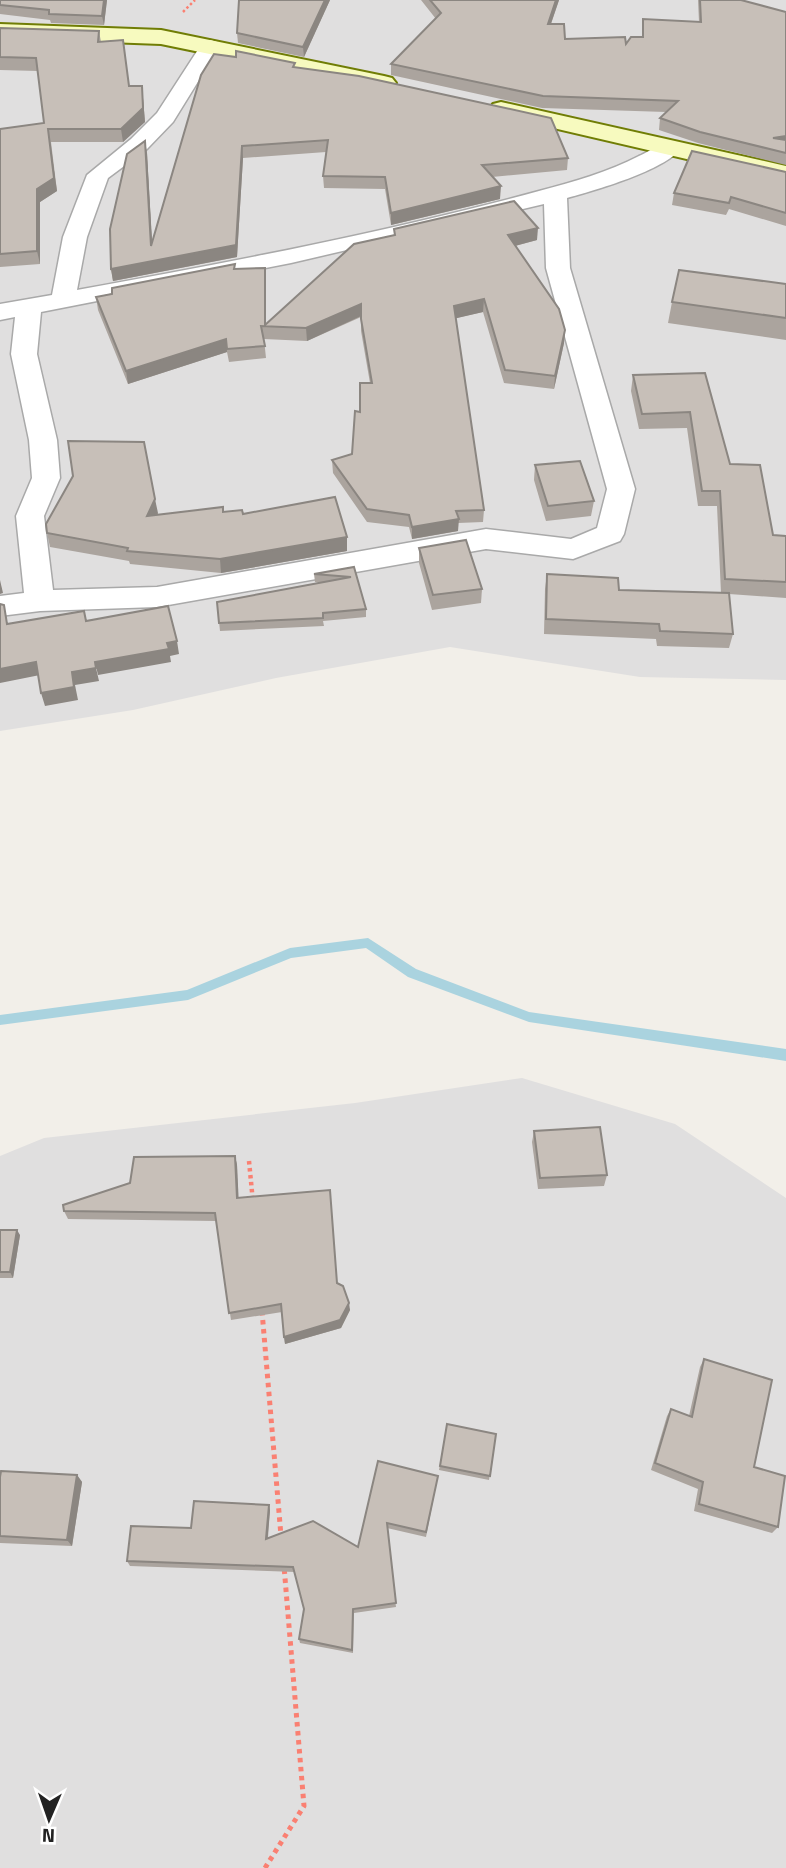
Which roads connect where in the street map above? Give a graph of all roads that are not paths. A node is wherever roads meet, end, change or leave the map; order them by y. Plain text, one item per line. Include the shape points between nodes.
1 (0, 31) edge
2 (210, 46) junction
3 (400, 87) edge
4 (481, 104) edge
5 (670, 148) junction
6 (786, 174) edge
7 (555, 194) junction
8 (63, 300) junction
9 (29, 307) junction
10 (0, 312) edge
11 (40, 601) junction
12 (0, 606) edge

1 - 2 street via 161,37
2 - 3 street
2 - 8 street via 165,117 98,175 75,237
4 - 5 street
5 - 6 street
5 - 7 street via 650,161
7 - 8 street via 351,244
7 - 11 street via 558,268 621,489 610,534 573,549 486,540 157,597
8 - 9 street
9 - 10 street
9 - 11 street via 24,354 43,440 46,478 30,516
11 - 12 street

